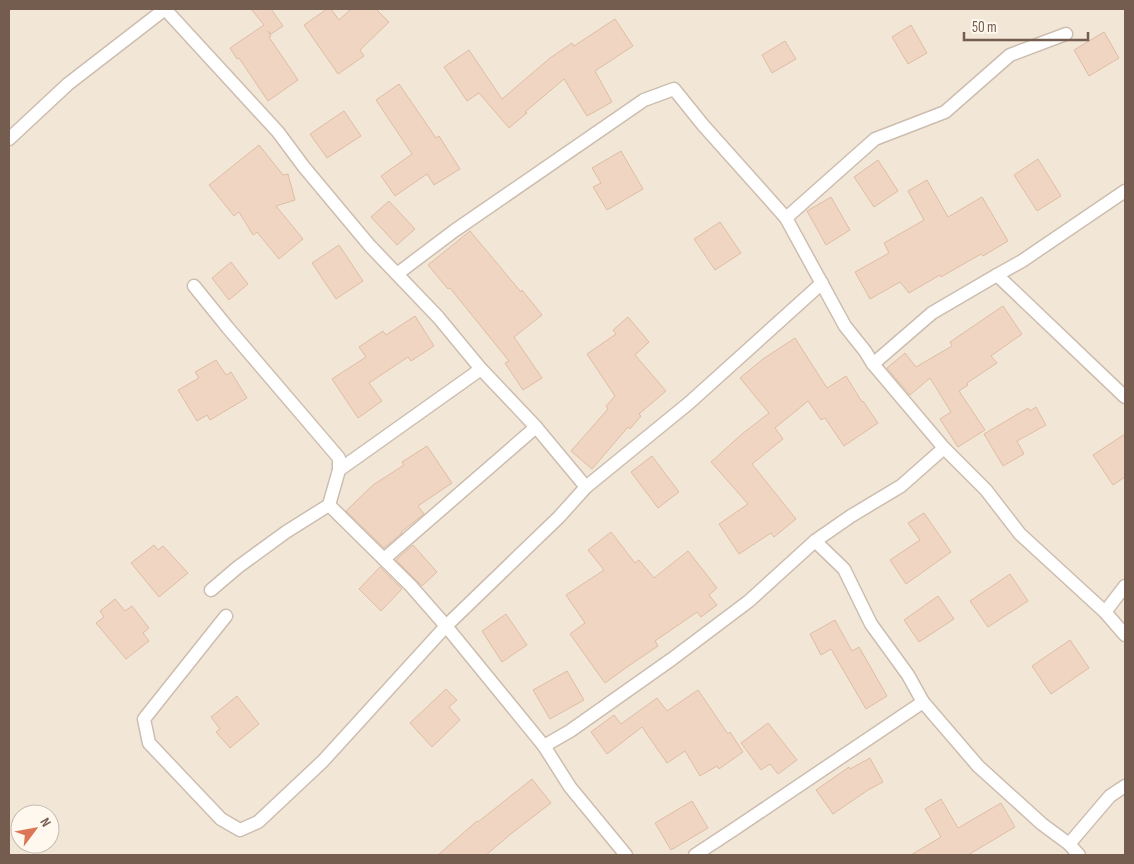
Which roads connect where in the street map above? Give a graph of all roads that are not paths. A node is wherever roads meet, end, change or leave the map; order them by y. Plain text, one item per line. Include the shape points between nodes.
1 (165, 9) edge
2 (1066, 34) dead end
3 (9, 140) edge
4 (1125, 191) edge
5 (786, 218) junction
6 (397, 274) junction
7 (997, 275) junction
8 (822, 283) junction
9 (194, 286) dead end
10 (873, 364) junction
11 (481, 369) junction
12 (1124, 392) edge
13 (536, 427) junction
14 (944, 448) junction
15 (339, 470) junction
16 (586, 487) junction
17 (329, 505) junction
18 (815, 541) junction
19 (384, 559) junction
20 (1125, 586) edge
21 (211, 590) dead end
22 (1105, 612) junction
23 (226, 616) dead end
24 (446, 626) junction
25 (1125, 635) edge
26 (923, 702) junction
27 (544, 746) junction
28 (1125, 786) edge
29 (1069, 844) junction
30 (626, 855) edge
31 (695, 855) edge
32 (1079, 855) edge

1 - 3 street via 68,84
1 - 6 street via 278,132 370,246
2 - 5 street via 1010,56 945,112 875,139
4 - 7 street
5 - 6 street via 674,89 644,100
5 - 8 street
6 - 11 street
7 - 10 street via 932,313
7 - 12 street
8 - 10 street via 845,326
8 - 16 street via 689,403
9 - 15 street via 340,458
10 - 14 street
11 - 13 street
11 - 15 street
13 - 16 street
13 - 19 street
14 - 18 street via 901,486
14 - 22 street via 986,490 1020,534
15 - 17 street
16 - 24 street
17 - 19 street
17 - 21 street via 286,532
18 - 26 street via 844,569 872,624
18 - 27 street via 749,601 695,642
19 - 24 street
20 - 22 street
22 - 25 street
23 - 24 street via 144,719 149,743 221,820 240,830 258,822 323,761
24 - 27 street
26 - 29 street via 978,766
26 - 31 street
27 - 30 street via 570,787
28 - 29 street via 1110,796
29 - 32 street

